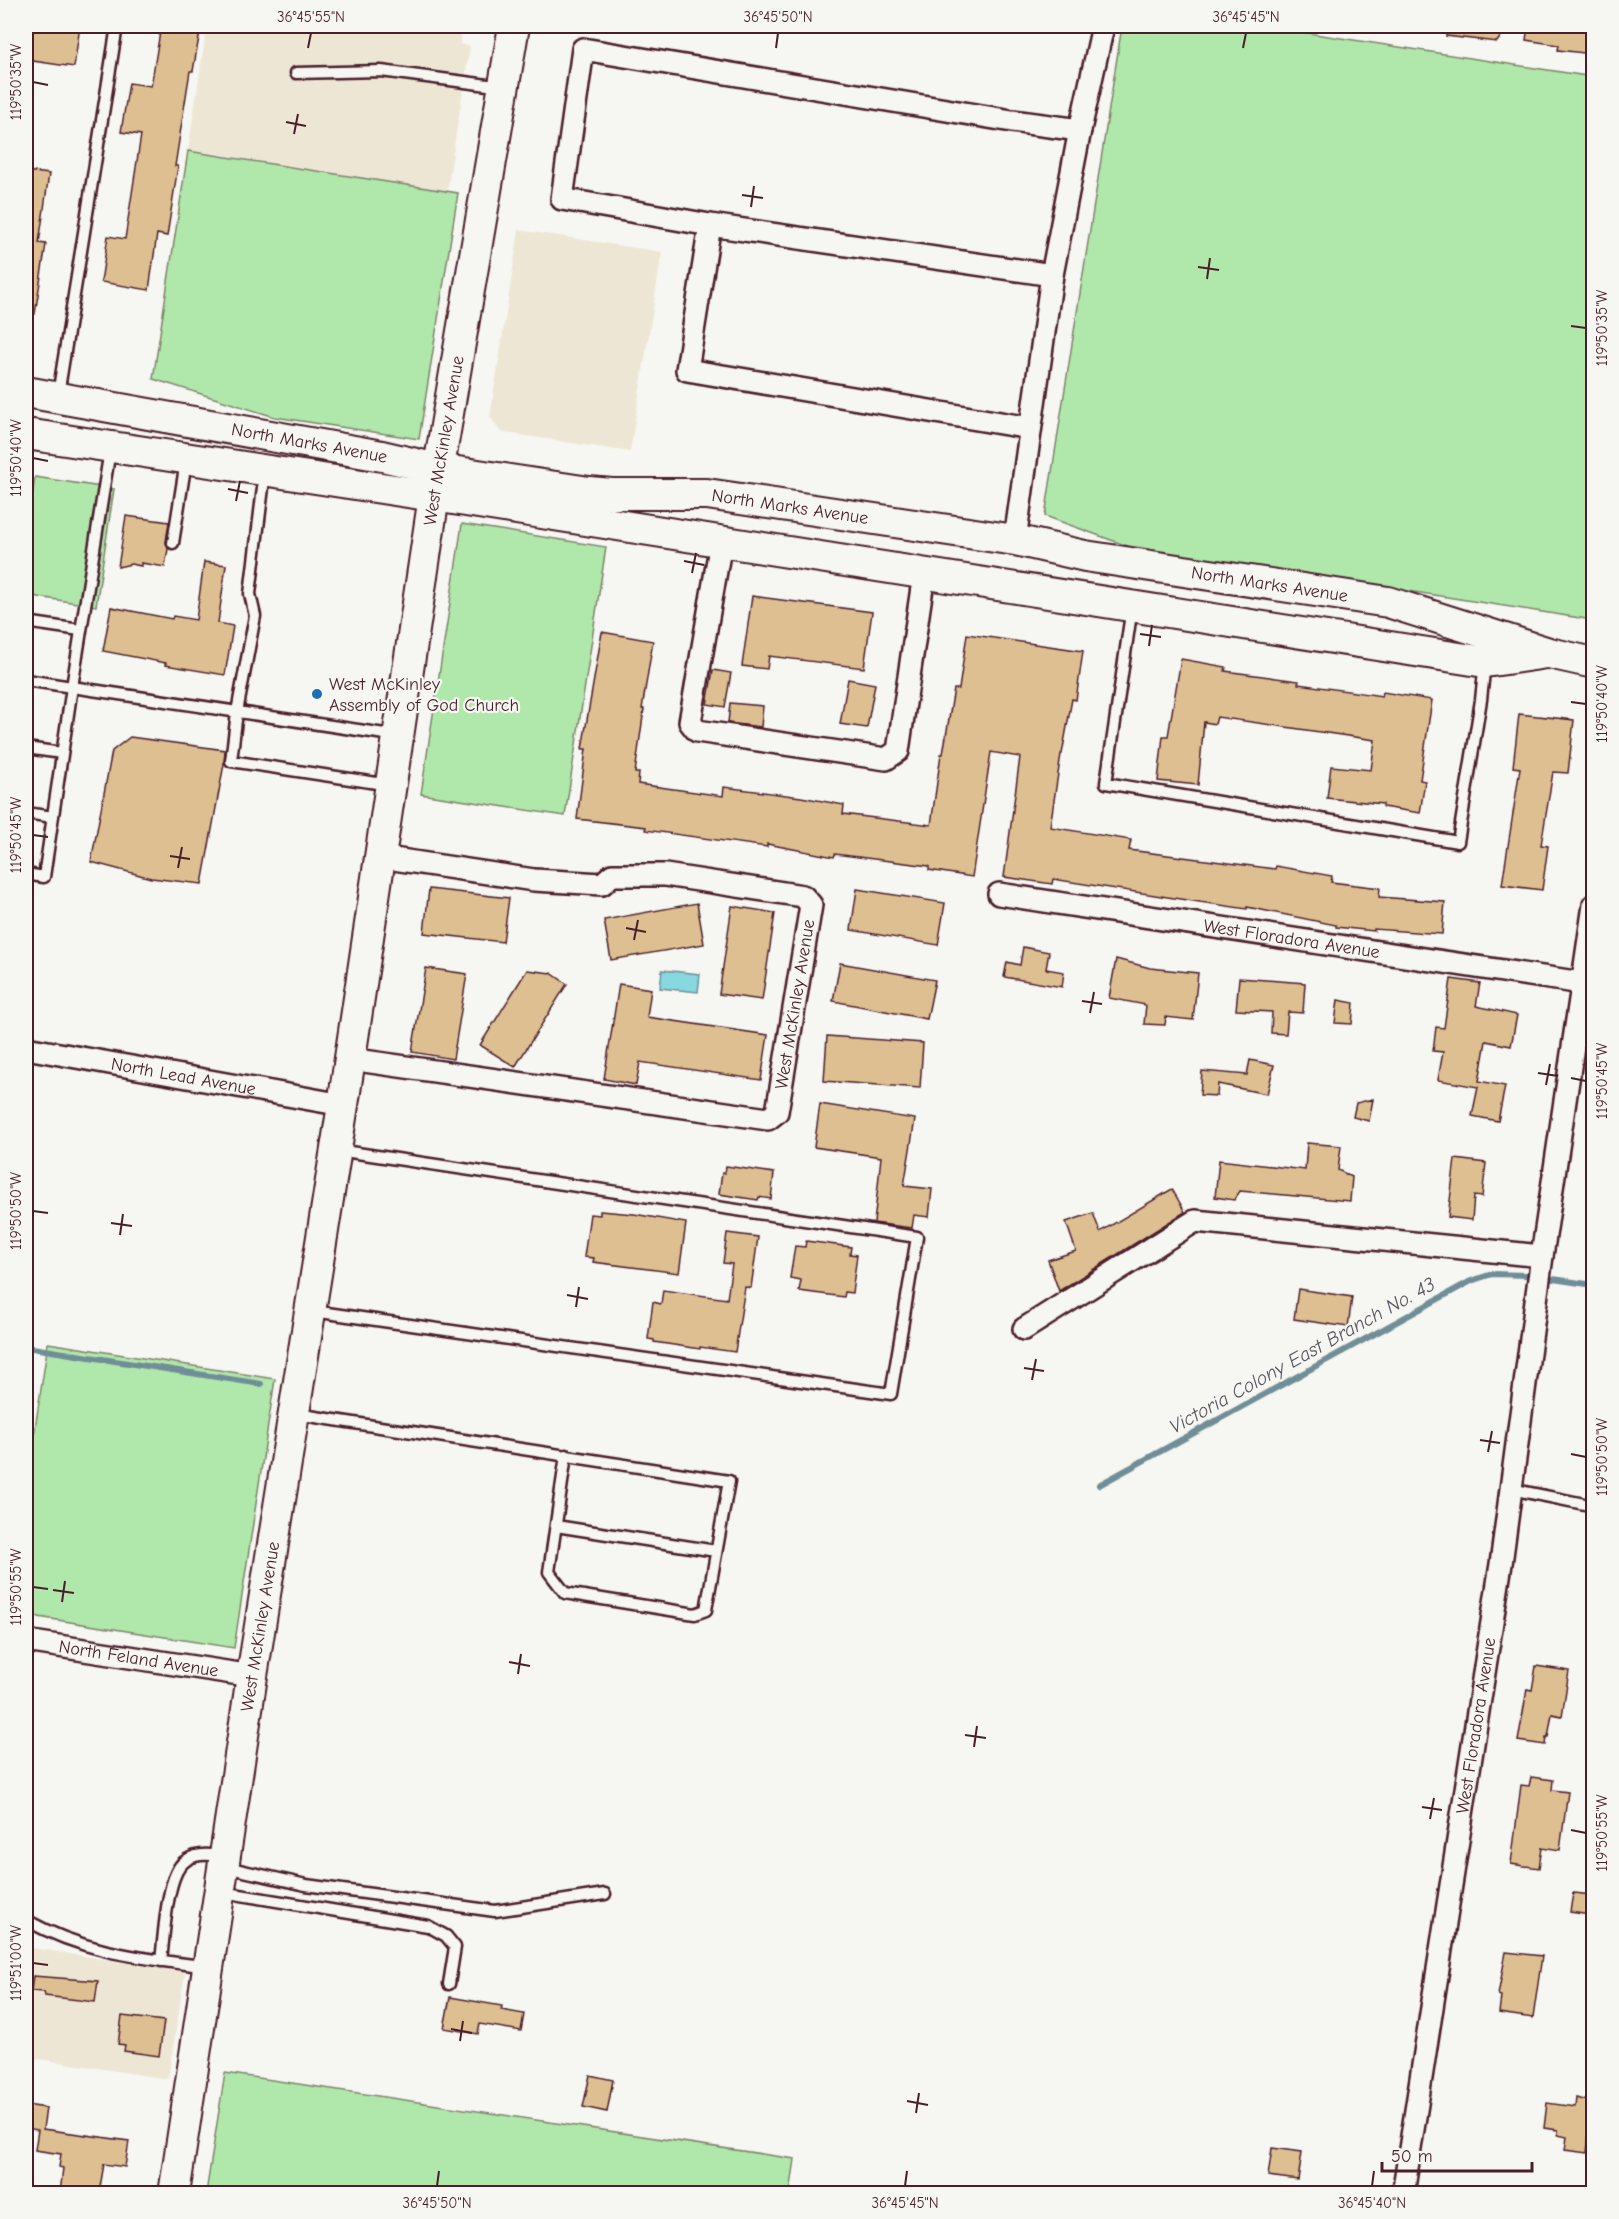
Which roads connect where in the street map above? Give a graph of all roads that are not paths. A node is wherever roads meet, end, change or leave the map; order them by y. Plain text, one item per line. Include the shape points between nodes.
1 (117, 26) edge
2 (514, 26) edge
3 (1104, 26) edge
4 (296, 73) dead end
5 (504, 87) junction
6 (1080, 130) junction
7 (710, 225) junction
8 (1052, 275) junction
9 (26, 392) edge
10 (57, 397) junction
11 (1030, 428) junction
12 (26, 434) edge
13 (111, 447) junction
14 (186, 458) junction
15 (266, 470) junction
16 (436, 482) junction
17 (1015, 540) junction
18 (721, 542) junction
19 (173, 543) dead end
20 (924, 574) junction
21 (1132, 607) junction
22 (26, 622) edge
23 (80, 630) junction
24 (1549, 653) junction
25 (1485, 662) junction
26 (1593, 663) edge
27 (26, 680) edge
28 (72, 687) junction
29 (237, 712) junction
30 (398, 736) junction
31 (26, 748) edge
32 (62, 753) junction
33 (391, 785) junction
34 (26, 813) edge
35 (53, 817) junction
36 (380, 857) junction
37 (26, 874) edge
38 (999, 894) dead end
39 (1593, 905) edge
40 (1582, 983) junction
41 (26, 1048) edge
42 (350, 1059) junction
43 (343, 1105) junction
44 (336, 1149) junction
45 (1542, 1256) junction
46 (309, 1311) junction
47 (1024, 1329) dead end
48 (293, 1414) junction
49 (566, 1455) junction
50 (1511, 1489) junction
51 (1593, 1506) edge
52 (556, 1526) junction
53 (716, 1551) junction
54 (26, 1641) edge
55 (252, 1676) junction
56 (222, 1872) junction
57 (605, 1894) dead end
58 (26, 1920) edge
59 (161, 1961) junction
60 (208, 1967) junction
61 (450, 1984) dead end
62 (174, 2193) edge
63 (1403, 2193) edge

1 - 10 lane
2 - 5 main road, West McKinley Avenue
3 - 6 street
4 - 5 lane via 381,71
5 - 16 main road, West McKinley Avenue
6 - 7 street via 1012,122 583,49 562,199
6 - 8 street
7 - 8 street
7 - 11 street via 687,370
8 - 11 street
9 - 10 main road, North Marks Avenue
10 - 16 main road, North Marks Avenue via 382,456
11 - 17 street
12 - 13 main road, North Marks Avenue
13 - 14 main road, North Marks Avenue
13 - 23 lane
14 - 15 main road, North Marks Avenue
14 - 19 lane
15 - 16 main road, North Marks Avenue
15 - 29 lane via 250,594 255,616
16 - 17 main road, North Marks Avenue via 612,494 707,494
16 - 18 main road, North Marks Avenue
16 - 30 main road, West McKinley Avenue
17 - 24 main road, North Marks Avenue via 1085,556 1388,602
18 - 20 main road, North Marks Avenue
18 - 20 street via 690,722 697,731 886,759 898,751
20 - 21 main road, North Marks Avenue
21 - 25 main road, North Marks Avenue
21 - 25 lane via 1106,783 1458,842
22 - 23 lane
23 - 28 lane
24 - 25 main road, North Marks Avenue
24 - 26 main road, North Marks Avenue
27 - 28 lane
28 - 29 lane
28 - 32 lane
29 - 30 lane
29 - 33 lane via 231,761
30 - 33 main road, West McKinley Avenue
31 - 32 lane
32 - 35 lane
33 - 36 main road, West McKinley Avenue
34 - 35 lane
35 - 37 lane via 44,877
36 - 42 main road, West McKinley Avenue
36 - 42 street, West McKinley Avenue via 534,880 602,884 612,875 665,875 803,896 810,905 777,1112 768,1119
38 - 40 street, West Floradora Avenue
39 - 40 street, West Floradora Avenue
40 - 45 street, West Floradora Avenue
41 - 43 street, North Lead Avenue
42 - 43 main road, West McKinley Avenue
43 - 44 main road, West McKinley Avenue
44 - 46 main road, West McKinley Avenue
44 - 46 lane via 917,1238 891,1394
45 - 47 street via 1195,1221
45 - 50 street, West Floradora Avenue
46 - 48 main road, West McKinley Avenue
48 - 49 lane
48 - 55 main road, West McKinley Avenue
49 - 52 lane
49 - 53 lane via 729,1481
50 - 51 lane
50 - 63 street, West Floradora Avenue
52 - 53 lane
52 - 53 lane via 549,1572 565,1593 695,1614 706,1610
54 - 55 street, North Feland Avenue
55 - 56 main road, West McKinley Avenue
56 - 57 lane via 495,1911
56 - 59 lane via 198,1855 182,1862 173,1878
56 - 60 main road, West McKinley Avenue
56 - 61 lane via 428,1926 446,1936 455,1947
58 - 59 lane via 88,1947
59 - 60 lane
60 - 62 main road, West McKinley Avenue

